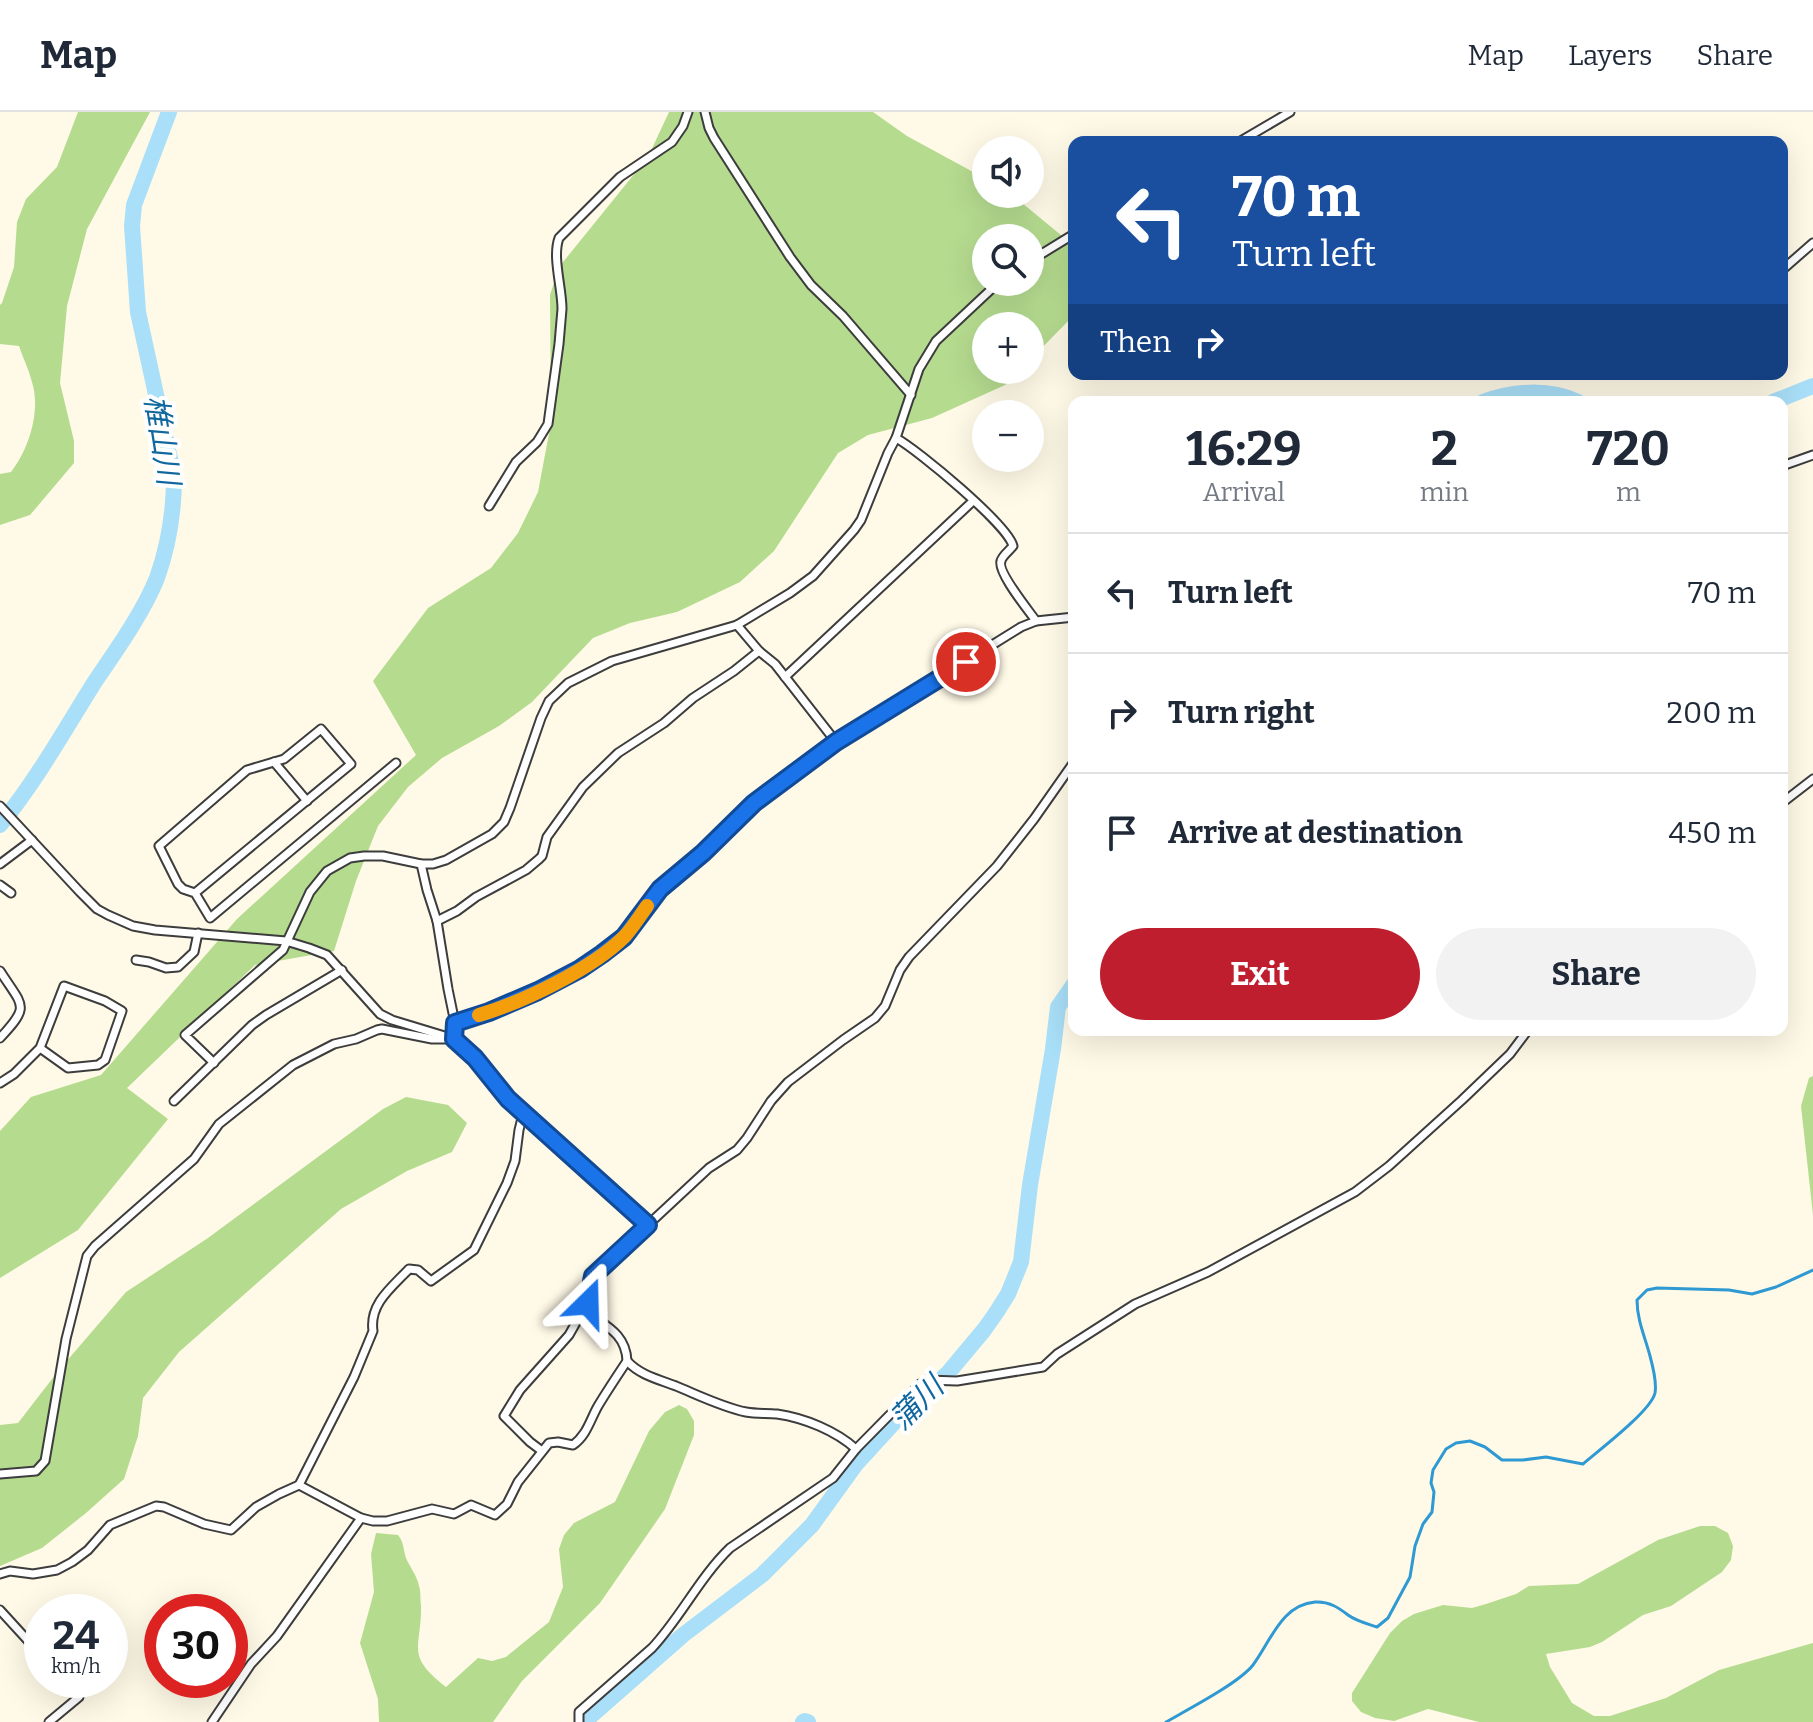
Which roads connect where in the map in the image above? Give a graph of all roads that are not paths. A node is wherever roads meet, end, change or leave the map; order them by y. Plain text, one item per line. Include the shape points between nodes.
1 (688, 112) edge
2 (705, 112) edge
3 (1290, 112) edge
4 (1249, 136) edge
5 (1068, 238) edge
6 (1813, 243) edge
7 (1044, 252) edge
8 (1788, 265) edge
9 (984, 296) edge
10 (911, 395) junction
11 (896, 438) junction
12 (1813, 455) edge
13 (1788, 464) edge
14 (973, 501) junction
15 (489, 506) dead end
16 (1068, 618) edge
17 (1036, 621) junction
18 (737, 625) junction
19 (759, 651) junction
20 (785, 677) junction
21 (836, 742) junction
22 (274, 762) junction
23 (396, 763) dead end
24 (1068, 771) edge
25 (1813, 779) edge
26 (1788, 798) edge
27 (307, 801) junction
28 (0, 806) edge
29 (29, 838) junction
30 (0, 864) edge
31 (421, 864) junction
32 (0, 885) edge
33 (11, 893) dead end
34 (195, 893) junction
35 (210, 918) junction
36 (437, 921) junction
37 (198, 933) junction
38 (208, 934) junction
39 (286, 941) junction
40 (136, 960) dead end
41 (342, 970) junction
42 (0, 971) edge
43 (455, 1023) junction
44 (1524, 1036) edge
45 (0, 1038) edge
46 (454, 1039) junction
47 (40, 1048) junction
48 (214, 1063) junction
49 (0, 1083) edge
50 (174, 1101) dead end
51 (523, 1114) junction
52 (648, 1225) junction
53 (587, 1312) junction
54 (627, 1361) junction
55 (856, 1449) junction
56 (542, 1451) junction
57 (0, 1474) edge
58 (299, 1485) junction
59 (361, 1518) junction
60 (0, 1574) edge
61 (0, 1610) edge
62 (24, 1636) edge
63 (78, 1698) edge
64 (49, 1722) edge
65 (212, 1722) edge
66 (579, 1722) edge

1 - 15 street via 672,142 620,177 559,238 562,309 550,418
2 - 10 street via 714,138 790,257
3 - 4 street
5 - 7 street
6 - 8 street
9 - 10 street via 936,341
10 - 11 street
11 - 14 street
11 - 18 street via 854,530 813,576
12 - 13 street
14 - 17 street via 1012,541 1000,566
14 - 20 street
16 - 17 street
17 - 21 street
18 - 19 street
18 - 31 street via 612,661 568,683 549,701 504,822 446,860
19 - 20 street
19 - 36 street via 618,753 583,787 547,837 542,856 526,870
20 - 21 street
21 - 43 street via 754,803 660,889 624,937 602,954 538,991
22 - 27 street
22 - 27 street via 321,729 351,764
22 - 34 street via 247,770 159,846 178,884
23 - 35 street
24 - 52 street via 997,866 909,957 875,1018 788,1082 737,1150 709,1168
25 - 26 street
27 - 34 street
28 - 29 street
29 - 30 street
29 - 37 street via 97,909 133,926
31 - 36 street
31 - 39 street via 383,856 337,864 310,892
32 - 33 street
34 - 35 street
35 - 38 street
36 - 43 street
37 - 38 street
37 - 40 street via 194,952 178,967
38 - 39 street
39 - 41 street via 327,955
39 - 48 street via 283,950 185,1035
41 - 46 street via 380,1014
41 - 48 street via 252,1025
42 - 45 street via 22,1009
43 - 46 street
44 - 55 street via 1462,1100 1355,1192 1208,1272 1135,1304 1043,1367 957,1381 926,1380
46 - 51 street
46 - 57 street via 382,1029 334,1044 281,1073 219,1124 194,1159 87,1256 45,1461 36,1471
47 - 47 street via 64,986 122,1011 105,1060 98,1065 68,1068
47 - 49 street
48 - 50 street
51 - 52 street
51 - 58 street via 515,1161 474,1250 431,1281 409,1269 381,1298 359,1364
52 - 53 street via 593,1276
53 - 54 street via 617,1334
53 - 56 street via 504,1416
54 - 55 street via 648,1376 745,1412 779,1414 817,1426
54 - 56 street via 579,1441 549,1443
55 - 66 street via 833,1478 730,1548 663,1636 579,1712
56 - 59 street via 495,1515 471,1505 454,1514 432,1509 387,1521
58 - 59 street
58 - 60 street via 256,1507 231,1530 156,1506 110,1525 88,1550 57,1570
59 - 65 street
61 - 62 street
63 - 64 street

